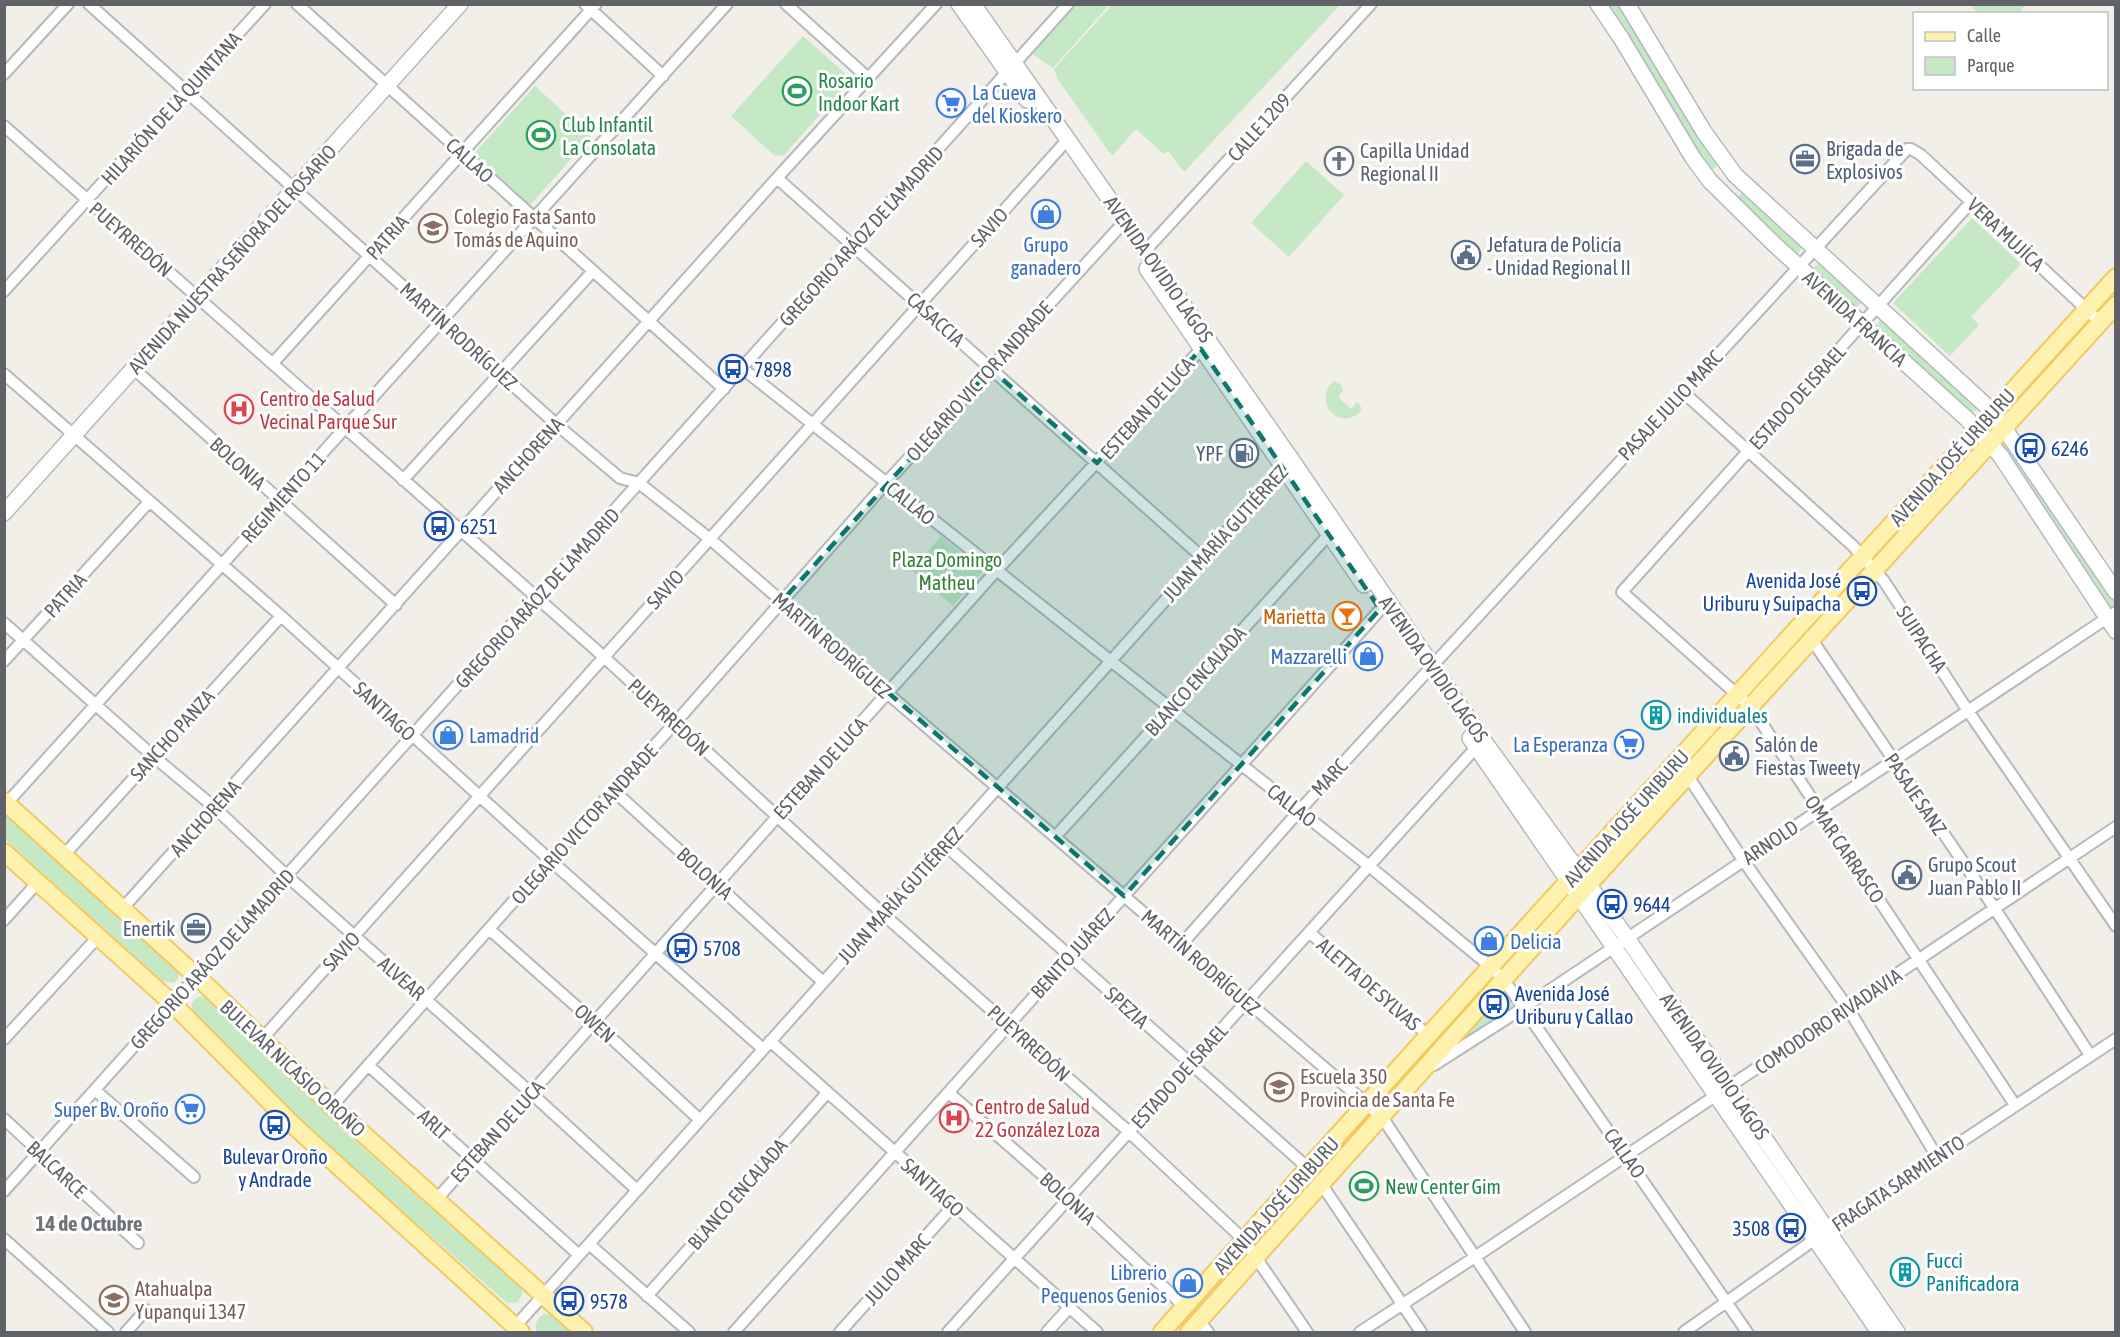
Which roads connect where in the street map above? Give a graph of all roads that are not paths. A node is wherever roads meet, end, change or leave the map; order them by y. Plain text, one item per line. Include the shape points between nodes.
1 (68, 4) edge
2 (89, 4) edge
3 (265, 4) edge
4 (297, 4) edge
5 (460, 4) edge
6 (727, 4) edge
7 (786, 4) edge
8 (936, 4) edge
9 (959, 4) edge
10 (973, 4) edge
11 (1068, 4) edge
12 (1371, 4) edge
13 (1598, 4) edge
14 (1627, 4) edge
15 (591, 6) edge
16 (1012, 68) junction
17 (4, 74) edge
18 (663, 76) junction
19 (868, 78) junction
20 (387, 86) junction
21 (186, 92) junction
22 (4, 126) edge
23 (1065, 143) junction
24 (1911, 148) joint
25 (462, 153) junction
26 (777, 178) junction
27 (294, 190) junction
28 (87, 201) junction
29 (1971, 202) junction
30 (535, 218) junction
31 (1122, 224) junction
32 (853, 245) junction
33 (1814, 248) junction
34 (1146, 250) junction
35 (369, 256) junction
36 (1798, 266) junction
37 (593, 271) junction
38 (2115, 277) edge
39 (4, 291) edge
40 (198, 297) junction
41 (920, 305) junction
42 (2115, 305) edge
43 (1878, 306) junction
44 (2086, 309) junction
45 (442, 321) junction
46 (649, 321) junction
47 (2100, 322) junction
48 (1862, 325) junction
49 (1205, 345) junction
50 (273, 363) junction
51 (742, 368) junction
52 (134, 369) junction
53 (991, 369) junction
54 (501, 373) junction
55 (4, 374) edge
56 (724, 389) junction
57 (1683, 392) junction
58 (1993, 412) junction
59 (556, 424) junction
60 (813, 424) junction
61 (346, 428) junction
62 (2005, 428) junction
63 (1977, 430) junction
64 (74, 436) junction
65 (1990, 444) junction
66 (1748, 451) junction
67 (1097, 463) junction
68 (1287, 463) junction
69 (403, 480) junction
70 (639, 483) junction
71 (886, 483) junction
72 (280, 501) junction
73 (149, 502) junction
74 (4, 513) edge
75 (461, 530) junction
76 (1333, 530) junction
77 (710, 538) junction
78 (1862, 557) junction
79 (1203, 558) junction
80 (222, 565) junction
81 (996, 571) junction
82 (1875, 571) junction
83 (1622, 592) joint
84 (2115, 592) edge
85 (535, 598) junction
86 (782, 601) junction
87 (396, 605) junction
88 (1384, 605) junction
89 (2111, 615) edge
90 (281, 616) junction
91 (4, 623) edge
92 (1799, 627) junction
93 (2115, 631) edge
94 (1812, 639) junction
95 (24, 640) junction
96 (604, 657) junction
97 (4, 661) edge
98 (1110, 661) junction
99 (339, 668) junction
100 (1428, 669) junction
101 (887, 693) junction
102 (1737, 695) junction
103 (96, 705) junction
104 (1751, 707) junction
105 (1171, 708) junction
106 (1968, 711) junction
107 (676, 722) junction
108 (412, 736) junction
109 (1479, 744) junction
110 (153, 756) junction
111 (1893, 760) junction
112 (1678, 761) junction
113 (1240, 765) junction
114 (1688, 776) junction
115 (997, 788) junction
116 (614, 790) junction
117 (479, 796) junction
118 (6, 802) edge
119 (214, 807) junction
120 (1818, 810) junction
121 (1299, 811) junction
122 (776, 817) junction
123 (2115, 827) edge
124 (1055, 837) junction
125 (945, 845) junction
126 (4, 852) edge
127 (64, 855) junction
128 (2069, 858) junction
129 (550, 860) junction
130 (1743, 860) junction
131 (1369, 866) junction
132 (287, 876) junction
133 (1573, 876) junction
134 (38, 882) junction
135 (717, 884) junction
136 (1584, 890) junction
137 (1124, 896) junction
138 (123, 908) junction
139 (1995, 909) junction
140 (883, 914) junction
141 (4, 920) edge
142 (2115, 926) edge
143 (489, 929) junction
144 (1309, 932) junction
145 (354, 936) junction
146 (98, 937) junction
147 (1620, 942) junction
148 (1181, 945) junction
149 (656, 953) junction
150 (1070, 956) junction
151 (1920, 960) junction
152 (1491, 967) junction
153 (197, 976) junction
154 (1504, 980) junction
155 (823, 982) junction
156 (427, 999) junction
157 (1246, 1001) junction
158 (173, 1004) junction
159 (1523, 1008) junction
160 (1848, 1008) junction
161 (594, 1022) junction
162 (1008, 1025) junction
163 (1429, 1036) junction
164 (4, 1039) edge
165 (262, 1039) junction
166 (2115, 1039) edge
167 (766, 1045) junction
168 (2090, 1055) junction
169 (1191, 1063) junction
170 (368, 1065) junction
171 (1423, 1072) junction
172 (1730, 1086) junction
173 (95, 1090) junction
174 (531, 1093) junction
175 (827, 1093) junction
176 (949, 1093) junction
177 (1716, 1095) junction
178 (1367, 1104) junction
179 (2015, 1105) junction
180 (332, 1106) junction
181 (1382, 1117) junction
182 (4, 1119) edge
183 (700, 1120) junction
184 (1129, 1132) junction
185 (38, 1153) junction
186 (895, 1153) junction
187 (1626, 1154) junction
188 (1937, 1157) junction
189 (473, 1158) junction
190 (1308, 1168) junction
191 (194, 1177) dead end
192 (1322, 1185) junction
193 (637, 1190) junction
194 (4, 1191) edge
195 (1069, 1198) junction
196 (436, 1200) junction
197 (954, 1205) junction
198 (1828, 1230) junction
199 (4, 1239) edge
200 (1815, 1239) junction
201 (1244, 1240) junction
202 (138, 1242) dead end
203 (589, 1244) junction
204 (579, 1255) junction
205 (1475, 1257) junction
206 (1014, 1259) junction
207 (1255, 1259) junction
208 (543, 1295) junction
209 (647, 1296) junction
210 (1726, 1304) junction
211 (1403, 1305) junction
212 (1185, 1307) junction
213 (1069, 1308) junction
214 (146, 1310) dead end
215 (1199, 1329) edge
216 (515, 1331) edge
217 (108, 1332) edge
218 (126, 1332) edge
219 (584, 1332) edge
220 (689, 1332) edge
221 (734, 1332) edge
222 (840, 1332) edge
223 (948, 1332) edge
224 (1047, 1332) edge
225 (1097, 1332) edge
226 (1162, 1332) edge
227 (1307, 1332) edge
228 (1360, 1332) edge
229 (1421, 1332) edge
230 (1525, 1332) edge
231 (1684, 1332) edge
232 (1747, 1332) edge
233 (1878, 1332) edge
234 (1897, 1332) edge

1 - 17 street
2 - 21 street, MARTÍN RODRÍGUEZ
3 - 21 street, HILARIÓN DE LA QUINTANA
4 - 20 street, CALLAO
5 - 20 main road, AVENIDA NUESTRA SEÑORA DEL ROSARIO
6 - 18 street, REGIMIENTO 11
7 - 19 street
8 - 19 street, ANCHORENA
9 - 16 main road, AVENIDA OVIDIO LAGOS
10 - 16 main road, AVENIDA OVIDIO LAGOS
11 - 16 street, GREGORIO ARÁOZ DE LAMADRID
12 - 34 street, CALLE 1209
13 - 36 main road, AVENIDA FRANCIA via 1710,181
14 - 33 main road, AVENIDA FRANCIA via 1728,167
15 - 18 street
15 - 25 street, PATRIA
16 - 23 main road, AVENIDA OVIDIO LAGOS
16 - 32 street, GREGORIO ARÁOZ DE LAMADRID
18 - 30 street, REGIMIENTO 11
19 - 26 street, ANCHORENA
20 - 25 street, CALLAO
20 - 27 main road, AVENIDA NUESTRA SEÑORA DEL ROSARIO
21 - 27 street, MARTÍN RODRÍGUEZ
21 - 28 street, HILARIÓN DE LA QUINTANA
22 - 28 street, PUEYRREDÓN
23 - 31 main road, AVENIDA OVIDIO LAGOS
23 - 41 street, SAVIO
24 - 29 street, VERA MUJÍCA
24 - 33 street, PASAJE JULIO MARC
25 - 30 street, CALLAO
25 - 35 street, PATRIA
26 - 32 street, CASACCIA
26 - 46 street, ANCHORENA
27 - 35 street, MARTÍN RODRÍGUEZ
27 - 40 main road, AVENIDA NUESTRA SEÑORA DEL ROSARIO
28 - 39 street, HILARIÓN DE LA QUINTANA
28 - 40 street, PUEYRREDÓN
29 - 43 street, ESTADO DE ISRAEL
29 - 44 street, VERA MUJÍCA
30 - 37 street, CALLAO
30 - 45 street, REGIMIENTO 11
31 - 34 main road, AVENIDA OVIDIO LAGOS
31 - 49 main road, AVENIDA OVIDIO LAGOS
31 - 53 street, OLEGARIO VICTOR ANDRADE
32 - 41 street, CASACCIA
32 - 51 street, GREGORIO ARÁOZ DE LAMADRID
33 - 36 street, PASAJE JULIO MARC
33 - 43 main road, AVENIDA FRANCIA
34 - 49 main road, AVENIDA OVIDIO LAGOS
35 - 45 street, MARTÍN RODRÍGUEZ
35 - 50 street, PATRIA
36 - 48 main road, AVENIDA FRANCIA
36 - 57 street, PASAJE JULIO MARC
37 - 46 street, CALLAO
37 - 54 street
38 - 44 main road, AVENIDA JOSÉ URIBURU
40 - 50 street, PUEYRREDÓN
40 - 52 main road, AVENIDA NUESTRA SEÑORA DEL ROSARIO
41 - 53 street, CASACCIA
41 - 60 street, SAVIO
42 - 47 main road, AVENIDA JOSÉ URIBURU
43 - 48 street, ESTADO DE ISRAEL
43 - 58 main road, AVENIDA FRANCIA
44 - 47 street, VERA MUJÍCA
44 - 58 main road, AVENIDA JOSÉ URIBURU
45 - 54 street, MARTÍN RODRÍGUEZ
45 - 61 street, REGIMIENTO 11
46 - 56 street, CALLAO
46 - 59 street, ANCHORENA
47 - 62 main road, AVENIDA JOSÉ URIBURU
48 - 63 main road, AVENIDA FRANCIA
48 - 66 street, ESTADO DE ISRAEL
49 - 67 street, ESTEBAN DE LUCA
49 - 68 main road, AVENIDA OVIDIO LAGOS
50 - 61 street, PUEYRREDÓN
51 - 56 street, GREGORIO ARÁOZ DE LAMADRID
51 - 60 street, CALLAO
52 - 64 main road, AVENIDA NUESTRA SEÑORA DEL ROSARIO
52 - 72 street, BOLONIA
53 - 67 street, CASACCIA
53 - 71 street, OLEGARIO VICTOR ANDRADE
54 - 59 street, MARTÍN RODRÍGUEZ
54 - 69 street
55 - 64 street, SANTIAGO
56 - 70 street, GREGORIO ARÁOZ DE LAMADRID
57 - 66 street, SUIPACHA
57 - 100 street, PASAJE JULIO MARC
58 - 62 main road, AVENIDA FRANCIA
58 - 63 main road, AVENIDA JOSÉ URIBURU
59 - 70 street, MARTÍN RODRÍGUEZ via 620,478
59 - 75 street, ANCHORENA
60 - 71 street, CALLAO
60 - 77 street, SAVIO
61 - 69 street, PUEYRREDÓN
61 - 72 street, REGIMIENTO 11
62 - 65 main road, AVENIDA JOSÉ URIBURU
62 - 84 main road, AVENIDA FRANCIA
63 - 65 main road, AVENIDA FRANCIA
63 - 78 main road, AVENIDA JOSÉ URIBURU
64 - 73 street, SANTIAGO
64 - 74 main road, AVENIDA NUESTRA SEÑORA DEL ROSARIO
65 - 82 main road, AVENIDA JOSÉ URIBURU
65 - 89 main road, AVENIDA FRANCIA
66 - 78 street, SUIPACHA
66 - 83 street, ESTADO DE ISRAEL
67 - 79 street, CASACCIA
67 - 81 street, ESTEBAN DE LUCA
68 - 76 main road, AVENIDA OVIDIO LAGOS
68 - 79 street, JUAN MARÍA GUTIÉRREZ
69 - 75 street, PUEYRREDÓN
70 - 77 street, MARTÍN RODRÍGUEZ
70 - 85 street, GREGORIO ARÁOZ DE LAMADRID
71 - 81 street, CALLAO
71 - 86 street, OLEGARIO VICTOR ANDRADE
72 - 80 street, REGIMIENTO 11
72 - 87 street, BOLONIA
73 - 80 street, SANTIAGO
73 - 95 street, PATRIA
75 - 85 street, PUEYRREDÓN
75 - 87 street, ANCHORENA
76 - 88 main road, AVENIDA OVIDIO LAGOS
76 - 105 street, BLANCO ENCALADA
77 - 86 street, MARTÍN RODRÍGUEZ
77 - 96 street, SAVIO
78 - 82 street, SUIPACHA
78 - 92 main road, AVENIDA JOSÉ URIBURU
79 - 98 street, JUAN MARÍA GUTIÉRREZ
80 - 90 street, SANTIAGO
80 - 103 street, REGIMIENTO 11
81 - 98 street, CALLAO
81 - 101 street, ESTEBAN DE LUCA
82 - 94 main road, AVENIDA JOSÉ URIBURU
82 - 106 street, SUIPACHA
83 - 102 street, OMAR CARRASCO
85 - 96 street, PUEYRREDÓN
85 - 108 street, GREGORIO ARÁOZ DE LAMADRID
86 - 101 street, MARTÍN RODRÍGUEZ
86 - 107 street, OLEGARIO VICTOR ANDRADE
87 - 99 street, ANCHORENA
88 - 100 main road, AVENIDA OVIDIO LAGOS
88 - 113 street, BENITO JUÁREZ
89 - 93 main road, AVENIDA FRANCIA
89 - 106 street, ARNOLD
90 - 99 street, SANTIAGO
90 - 110 street, SANCHO PANZA
91 - 95 street, ALVEAR
92 - 94 street, PASAJE SANZ
92 - 102 main road, AVENIDA JOSÉ URIBURU
94 - 104 main road, AVENIDA JOSÉ URIBURU
94 - 111 street, PASAJE SANZ
95 - 97 street, PATRIA
95 - 103 street, ALVEAR
96 - 107 street, PUEYRREDÓN
96 - 117 street, SAVIO
98 - 105 street, CALLAO
98 - 115 street, JUAN MARÍA GUTIÉRREZ
99 - 108 street, SANTIAGO
99 - 119 street, ANCHORENA
100 - 109 main road, AVENIDA OVIDIO LAGOS
100 - 121 street, MARC
101 - 115 street, MARTÍN RODRÍGUEZ
101 - 122 street, ESTEBAN DE LUCA
102 - 104 street, OMAR CARRASCO
102 - 112 main road, AVENIDA JOSÉ URIBURU
103 - 110 street, ALVEAR
103 - 118 street, REGIMIENTO 11
104 - 114 main road, AVENIDA JOSÉ URIBURU
104 - 120 street, OMAR CARRASCO
105 - 113 street, CALLAO
105 - 124 street, BLANCO ENCALADA
106 - 111 street, ARNOLD
106 - 128 street, SUIPACHA
107 - 116 street, OLEGARIO VICTOR ANDRADE
107 - 122 street, PUEYRREDÓN
108 - 117 street, SANTIAGO
108 - 132 street, GREGORIO ARÁOZ DE LAMADRID
109 - 131 street, ESTADO DE ISRAEL
109 - 133 main road, AVENIDA OVIDIO LAGOS
110 - 119 street, ALVEAR
110 - 127 street, SANCHO PANZA
111 - 120 street, ARNOLD
111 - 139 street, PASAJE SANZ
112 - 114 street
112 - 133 main road, AVENIDA JOSÉ URIBURU
113 - 121 street, CALLAO
113 - 137 street, BENITO JUÁREZ
114 - 130 street
114 - 136 main road, AVENIDA JOSÉ URIBURU
115 - 124 street, MARTÍN RODRÍGUEZ
115 - 125 street, JUAN MARÍA GUTIÉRREZ
116 - 129 street, OLEGARIO VICTOR ANDRADE
116 - 135 street, BOLONIA
117 - 129 street, SANTIAGO
117 - 145 street, SAVIO
118 - 127 main road, BULEVAR NICASIO OROÑO
119 - 132 street, ALVEAR
119 - 138 street, ANCHORENA
120 - 130 street, ARNOLD
120 - 151 street, OMAR CARRASCO
121 - 131 street, CALLAO
121 - 148 street, MARC
122 - 135 street, ESTEBAN DE LUCA
122 - 140 street, PUEYRREDÓN
123 - 128 street, COMODORO RIVADAVIA
124 - 137 street, MARTÍN RODRÍGUEZ
125 - 140 street, JUAN MARÍA GUTIÉRREZ
125 - 150 street, SPEZIA
126 - 134 main road, BULEVAR NICASIO OROÑO
127 - 138 main road, BULEVAR NICASIO OROÑO
128 - 139 street, COMODORO RIVADAVIA
128 - 142 street, SUIPACHA
129 - 143 street, OLEGARIO VICTOR ANDRADE
129 - 149 street, SANTIAGO
130 - 147 street, ARNOLD
130 - 160 street
131 - 144 street, ESTADO DE ISRAEL
131 - 152 street, CALLAO
132 - 145 street, ALVEAR
132 - 153 street, GREGORIO ARÁOZ DE LAMADRID
133 - 136 main road, AVENIDA OVIDIO LAGOS
133 - 152 main road, AVENIDA JOSÉ URIBURU
134 - 141 street
134 - 146 main road, BULEVAR NICASIO OROÑO
135 - 149 street, ESTEBAN DE LUCA
135 - 155 street, BOLONIA
136 - 147 main road, AVENIDA OVIDIO LAGOS
136 - 154 main road, AVENIDA JOSÉ URIBURU
137 - 148 street, MARTÍN RODRÍGUEZ
137 - 150 street, BENITO JUÁREZ
138 - 153 main road, BULEVAR NICASIO OROÑO
139 - 151 street, COMODORO RIVADAVIA
139 - 168 street, PASAJE SANZ
140 - 155 street, JUAN MARÍA GUTIÉRREZ
140 - 162 street, PUEYRREDÓN
143 - 156 street, OLEGARIO VICTOR ANDRADE
143 - 161 street, OWEN
144 - 157 street, ESTADO DE ISRAEL
144 - 163 street, ALETTA DE SYLVAS
145 - 156 street, ALVEAR
145 - 165 street, SAVIO
146 - 158 main road, BULEVAR NICASIO OROÑO
146 - 164 street
147 - 159 street, ARNOLD
147 - 172 main road, AVENIDA OVIDIO LAGOS
147 - 177 main road, AVENIDA OVIDIO LAGOS
148 - 157 street, MARTÍN RODRÍGUEZ
149 - 161 street, ESTEBAN DE LUCA
149 - 167 street, SANTIAGO
150 - 162 street, BENITO JUÁREZ
150 - 169 street, SPEZIA
151 - 160 street, COMODORO RIVADAVIA
151 - 179 street, OMAR CARRASCO
152 - 154 street, CALLAO
152 - 163 main road, AVENIDA JOSÉ URIBURU
153 - 158 street, GREGORIO ARÁOZ DE LAMADRID
153 - 165 main road, BULEVAR NICASIO OROÑO
154 - 159 street, CALLAO
154 - 171 main road, AVENIDA JOSÉ URIBURU
155 - 167 street, JUAN MARÍA GUTIÉRREZ
156 - 170 street, OLEGARIO VICTOR ANDRADE
156 - 174 street, ALVEAR
157 - 169 street, ESTADO DE ISRAEL
157 - 178 street, MARTÍN RODRÍGUEZ
158 - 173 street, GREGORIO ARÁOZ DE LAMADRID
158 - 216 main road, BULEVAR NICASIO OROÑO via 293,1125
159 - 171 street, ARNOLD
159 - 187 street, CALLAO
160 - 172 street, COMODORO RIVADAVIA
160 - 188 street
161 - 174 street, ESTEBAN DE LUCA
161 - 183 street, OWEN
162 - 176 street, BENITO JUÁREZ
162 - 184 street, PUEYRREDÓN
163 - 178 main road, AVENIDA JOSÉ URIBURU
165 - 180 main road, BULEVAR NICASIO OROÑO
166 - 168 street, FRAGATA SARMIENTO
167 - 175 street, SANTIAGO
167 - 183 street, JUAN MARÍA GUTIÉRREZ
168 - 179 street, FRAGATA SARMIENTO
169 - 184 street, ESTADO DE ISRAEL
169 - 190 street, SPEZIA
170 - 180 street, OLEGARIO VICTOR ANDRADE
170 - 189 street, ARLT
171 - 181 main road, AVENIDA JOSÉ URIBURU
172 - 177 street, COMODORO RIVADAVIA
172 - 198 main road, AVENIDA OVIDIO LAGOS
173 - 185 street, GREGORIO ARÁOZ DE LAMADRID
173 - 191 street
174 - 189 street, ESTEBAN DE LUCA
174 - 193 street, ALVEAR
175 - 186 street, SANTIAGO
175 - 209 street, BLANCO ENCALADA
176 - 186 street, BENITO JUÁREZ
176 - 195 street, BOLONIA
177 - 187 street, COMODORO RIVADAVIA
177 - 200 main road, AVENIDA OVIDIO LAGOS
178 - 181 street, MARTÍN RODRÍGUEZ
178 - 190 main road, AVENIDA JOSÉ URIBURU
179 - 188 street, FRAGATA SARMIENTO
180 - 196 main road, BULEVAR NICASIO OROÑO
181 - 192 main road, AVENIDA JOSÉ URIBURU
181 - 205 street, MARTÍN RODRÍGUEZ
182 - 185 street, BALCARCE
183 - 193 street, JUAN MARÍA GUTIÉRREZ
184 - 195 street, ESTADO DE ISRAEL
184 - 201 street, PUEYRREDÓN
185 - 194 street, GREGORIO ARÁOZ DE LAMADRID
185 - 202 street, BALCARCE
186 - 197 street, SANTIAGO
186 - 221 street, BENITO JUÁREZ
187 - 205 street, COMODORO RIVADAVIA
187 - 210 street, CALLAO
188 - 198 street, FRAGATA SARMIENTO
189 - 196 street, ESTEBAN DE LUCA
189 - 204 street, ARLT
190 - 201 main road, AVENIDA JOSÉ URIBURU
192 - 207 main road, AVENIDA JOSÉ URIBURU
192 - 211 street
193 - 203 street, JUAN MARÍA GUTIÉRREZ
195 - 206 street, ESTADO DE ISRAEL
195 - 212 street, BOLONIA
196 - 208 main road, BULEVAR NICASIO OROÑO
197 - 206 street, SANTIAGO
197 - 222 street, JULIO MARC
198 - 200 street, FRAGATA SARMIENTO
198 - 234 main road, AVENIDA OVIDIO LAGOS
199 - 217 street
200 - 210 street, FRAGATA SARMIENTO
200 - 233 main road, AVENIDA OVIDIO LAGOS
201 - 207 street, PUEYRREDÓN
201 - 212 main road, AVENIDA JOSÉ URIBURU
203 - 204 street, JUAN MARÍA GUTIÉRREZ
203 - 209 street
204 - 208 street, JUAN MARÍA GUTIÉRREZ
205 - 211 street, COMODORO RIVADAVIA
205 - 230 street, MARTÍN RODRÍGUEZ
206 - 213 street, SANTIAGO
206 - 223 street, ESTADO DE ISRAEL
207 - 215 main road, AVENIDA JOSÉ URIBURU
207 - 227 street, PUEYRREDÓN
208 - 216 street, JUAN MARÍA GUTIÉRREZ
208 - 219 main road, BULEVAR NICASIO OROÑO
209 - 220 street
210 - 231 street, FRAGATA SARMIENTO
210 - 232 street, CALLAO
211 - 228 street, COMODORO RIVADAVIA
211 - 229 street
212 - 226 main road, AVENIDA JOSÉ URIBURU
213 - 224 street
213 - 225 street, SANTIAGO
214 - 218 street

